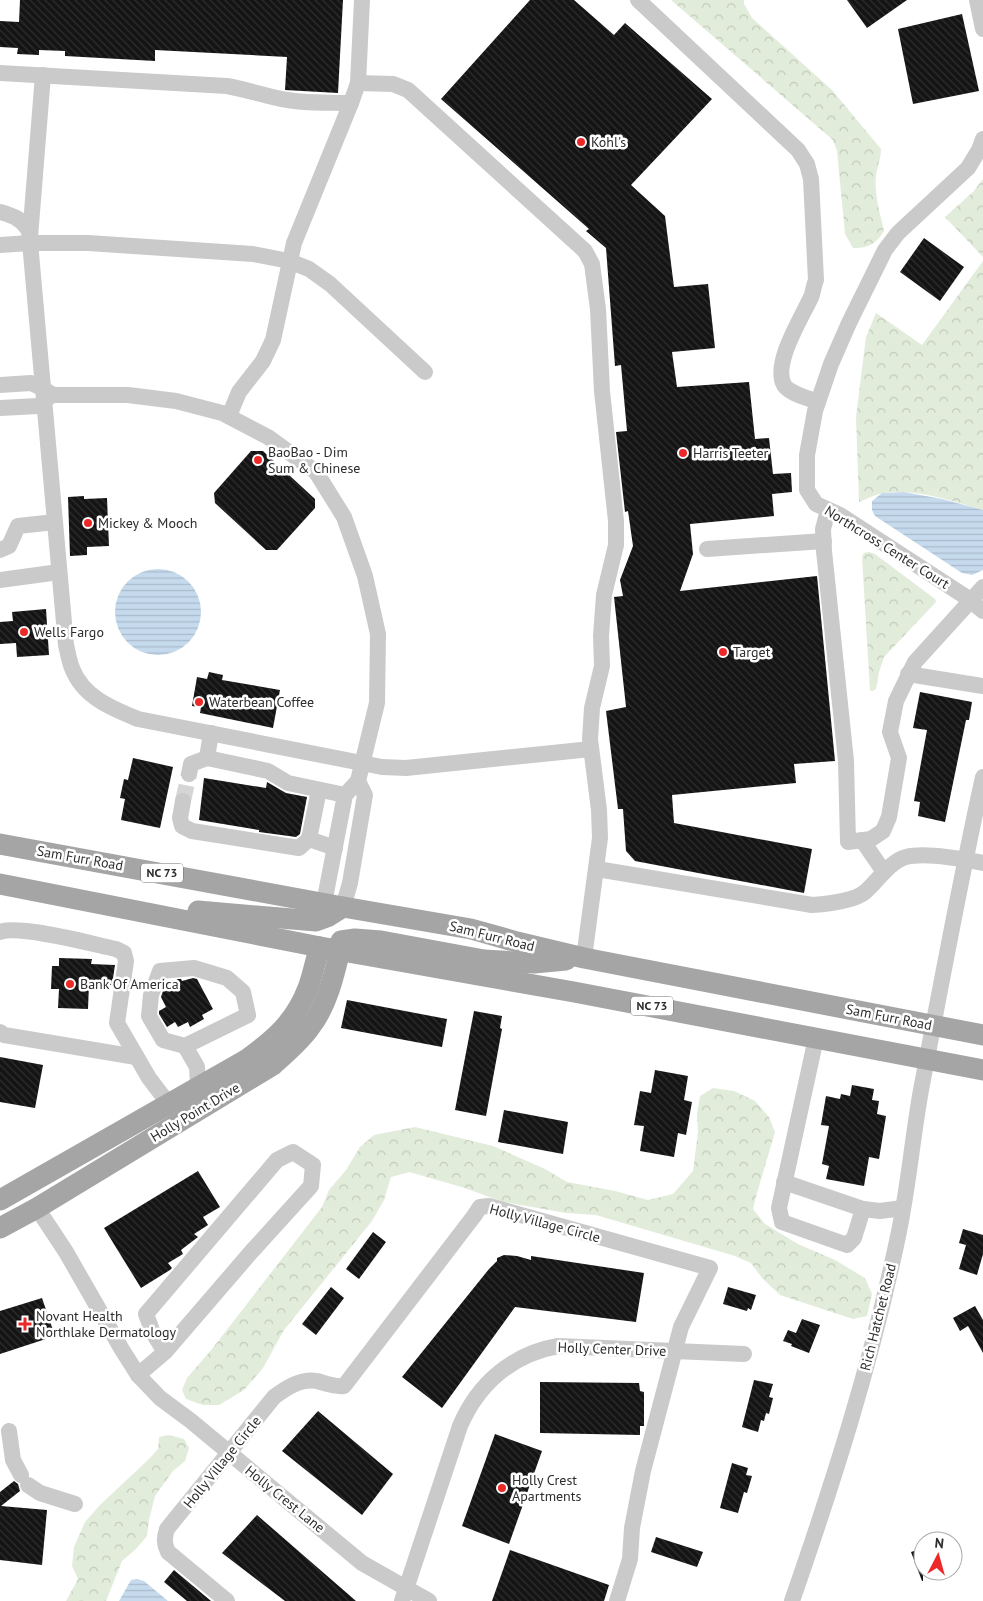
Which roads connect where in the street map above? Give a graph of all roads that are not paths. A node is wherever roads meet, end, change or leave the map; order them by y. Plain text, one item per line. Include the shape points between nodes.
1 (362, 0) edge
2 (638, 0) edge
3 (977, 0) edge
4 (983, 29) edge
5 (0, 73) edge
6 (43, 75) junction
7 (358, 83) junction
8 (352, 103) junction
9 (983, 139) edge
10 (0, 212) edge
11 (30, 243) junction
12 (0, 245) edge
13 (289, 261) junction
14 (425, 372) dead end
15 (0, 385) edge
16 (46, 395) junction
17 (818, 402) junction
18 (0, 408) edge
19 (229, 416) junction
20 (828, 510) junction
21 (55, 522) junction
22 (824, 540) junction
23 (0, 550) edge
24 (707, 550) dead end
25 (59, 572) junction
26 (0, 580) edge
27 (983, 587) edge
28 (977, 606) edge
29 (908, 674) junction
30 (983, 686) edge
31 (211, 733) junction
32 (272, 745) junction
33 (591, 749) junction
34 (207, 758) junction
35 (363, 763) junction
36 (268, 771) junction
37 (189, 774) tunnel mouth
38 (983, 777) edge
39 (358, 781) junction
40 (319, 790) junction
41 (345, 795) junction
42 (183, 802) tunnel mouth
43 (309, 839) junction
44 (862, 840) junction
45 (0, 844) edge
46 (334, 848) junction
47 (965, 859) junction
48 (983, 862) edge
49 (597, 869) junction
50 (884, 872) junction
51 (0, 884) edge
52 (86, 900) junction
53 (334, 905) junction
54 (0, 932) edge
55 (330, 949) junction
56 (584, 958) junction
57 (933, 1026) junction
58 (0, 1032) edge
59 (983, 1036) edge
60 (816, 1038) junction
61 (185, 1046) junction
62 (136, 1057) junction
63 (927, 1059) junction
64 (983, 1070) edge
65 (198, 1086) junction
66 (168, 1103) junction
67 (784, 1182) junction
68 (0, 1200) edge
69 (37, 1208) junction
70 (902, 1208) junction
71 (863, 1210) junction
72 (0, 1228) edge
73 (675, 1350) junction
74 (165, 1352) junction
75 (744, 1354) dead end
76 (138, 1375) junction
77 (9, 1431) dead end
78 (229, 1453) junction
79 (75, 1504) dead end
80 (404, 1595) edge
81 (227, 1601) edge
82 (429, 1601) edge
83 (617, 1601) edge
84 (792, 1601) edge

1 - 7 street
2 - 17 street via 798,150 807,164 811,180 816,280 787,346 781,375 790,391
3 - 4 street
5 - 6 street
6 - 8 street via 227,86 298,102
6 - 11 street
7 - 8 street
7 - 33 street via 393,84 408,90 585,251 592,264 616,545 604,595 602,666 592,708
8 - 13 street
9 - 17 street, Northcross Center Court via 968,168 898,232 885,250 849,323
10 - 11 street via 25,224
11 - 12 street
11 - 13 street via 112,244 252,254
11 - 16 street
13 - 14 street via 309,269 330,284
13 - 19 street via 273,340 263,361 239,392
15 - 16 street via 31,383
16 - 18 street via 38,406
16 - 19 street via 128,394 176,401
16 - 21 street
17 - 20 street, Northcross Center Court via 807,455 807,490 816,504
19 - 35 street via 268,438 316,472 346,521 365,576 378,634 377,703
20 - 22 street
20 - 28 street, Northcross Center Court
21 - 23 street via 18,526 9,546
21 - 25 street
22 - 24 street
22 - 44 street via 846,762 848,842
25 - 26 street
25 - 31 street via 66,645 72,669 86,690 107,706 138,719
27 - 28 street
28 - 29 street via 914,662
29 - 30 street
29 - 44 street via 896,701 890,732 899,758 889,817 883,831 871,839
31 - 32 street
31 - 34 street
32 - 35 street
32 - 36 street
33 - 35 street via 406,768
33 - 49 street via 600,838
34 - 36 street
34 - 37 street via 191,764
35 - 39 street
36 - 40 street via 288,783
38 - 47 street
39 - 41 street
39 - 53 street via 365,795 350,883
40 - 41 street
40 - 43 street
41 - 46 street
42 - 43 street via 182,826 192,831 299,848
43 - 46 street
44 - 50 street
45 - 53 main road, Sam Furr Road / NC 73
46 - 53 street
47 - 48 street
47 - 50 street via 904,857
47 - 57 street
49 - 50 street via 812,905 863,894
49 - 56 street
51 - 52 main road, NC 73
52 - 53 main road via 305,921 326,917
52 - 55 main road, NC 73
53 - 56 main road, Sam Furr Road / NC 73 via 471,929
54 - 62 street via 26,930 124,953 126,961 117,1023
55 - 56 main road via 345,940 356,939 484,960 534,963
55 - 60 main road, NC 73
55 - 65 main road, Holly Point Drive via 301,1005 272,1042
55 - 69 main road, Holly Point Drive via 331,984 312,1026 273,1065
56 - 57 main road, Sam Furr Road / NC 73
57 - 59 main road, Sam Furr Road / NC 73
57 - 63 street, Rich Hatchet Road
58 - 62 street via 4,1036
60 - 63 main road, NC 73
60 - 67 street
61 - 61 street via 163,1040 148,1016 151,995 160,971 194,968 228,978 243,992 248,1015
61 - 65 street via 197,1068
62 - 66 street
63 - 64 main road, NC 73
63 - 70 street, Rich Hatchet Road
65 - 66 main road, Holly Point Drive
66 - 68 main road, Holly Point Drive
66 - 69 main road via 96,1158 47,1189 36,1201
67 - 71 street
67 - 71 street via 779,1208 782,1222 847,1245 854,1238
69 - 72 main road, Holly Point Drive
69 - 76 street, Holly Crest Lane
70 - 71 street
70 - 84 street, Rich Hatchet Road via 876,1330 846,1437
73 - 75 street, Holly Center Drive
73 - 78 street, Holly Village Circle via 681,1327 710,1268 488,1206 480,1207 344,1386 316,1381 290,1385 274,1398
73 - 80 street, Holly Center Drive via 558,1346 519,1358 498,1372 474,1400 460,1426
73 - 83 street, Holly Village Circle via 643,1471 632,1528 630,1559
74 - 74 street via 311,1186 313,1165 293,1152 277,1160 146,1314 152,1333
74 - 76 street
76 - 78 street, Holly Crest Lane via 160,1398
77 - 79 street via 13,1460 24,1480 40,1493
78 - 80 street, Holly Crest Lane
78 - 81 street, Holly Village Circle via 167,1530 165,1537 168,1552
80 - 82 street, Holly Crest Lane

